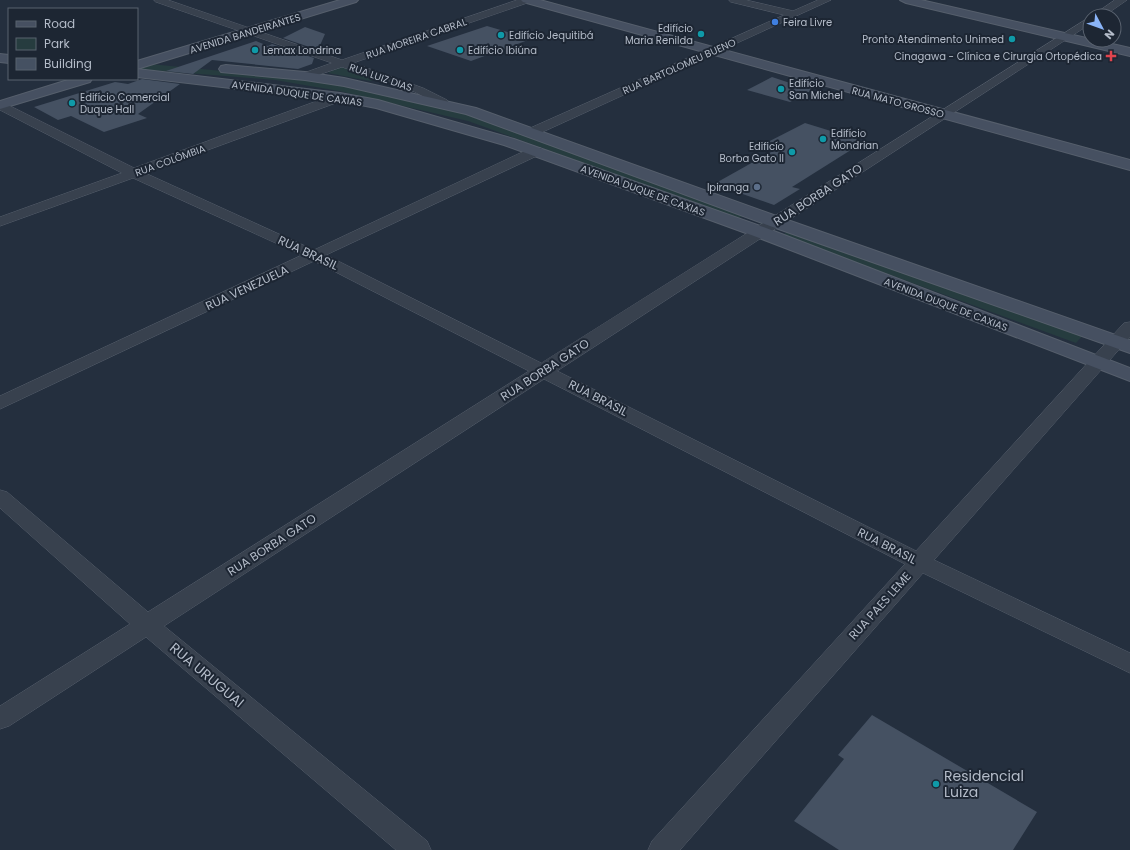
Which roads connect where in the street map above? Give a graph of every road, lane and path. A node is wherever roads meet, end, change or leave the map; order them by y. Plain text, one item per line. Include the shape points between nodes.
1 (159, 0) edge
2 (313, 0) edge
3 (352, 0) edge
4 (527, 0) edge
5 (734, 0) edge
6 (826, 0) edge
7 (906, 0) edge
8 (1122, 0) edge
9 (1110, 8) edge
10 (793, 14) junction
11 (230, 25) junction
12 (1082, 25) edge
13 (249, 32) junction
14 (1064, 37) junction
15 (172, 42) dead end
16 (712, 51) junction
17 (1130, 52) edge
18 (140, 59) edge
19 (341, 63) junction
20 (138, 73) edge
21 (305, 76) junction
22 (82, 80) edge
23 (340, 97) junction
24 (443, 104) junction
25 (0, 105) edge
26 (943, 114) junction
27 (532, 132) junction
28 (536, 151) junction
29 (1130, 165) edge
30 (133, 173) junction
31 (0, 222) edge
32 (768, 227) junction
33 (316, 256) junction
34 (1125, 339) edge
35 (1098, 364) junction
36 (544, 371) junction
37 (1130, 376) edge
38 (0, 403) edge
39 (0, 497) edge
40 (919, 562) junction
41 (147, 625) junction
42 (1130, 664) edge
43 (0, 719) edge
44 (417, 850) edge
45 (662, 850) edge

1 - 11 street, RUA LUIZ DIAS
2 - 11 main road, AVENIDA BANDEIRANTES
3 - 13 main road, AVENIDA BANDEIRANTES
4 - 16 main road, RUA MATO GROSSO
4 - 19 street, RUA MOREIRA CABRAL
5 - 10 street
6 - 10 street, RUA BARTOLOMEU BUENO
7 - 14 main road
8 - 9 street
10 - 16 street, RUA BARTOLOMEU BUENO
11 - 13 street, RUA LUIZ DIAS
11 - 15 main road, AVENIDA BANDEIRANTES
12 - 14 street, RUA BORBA GATO
13 - 18 main road, AVENIDA BANDEIRANTES
13 - 19 street, RUA LUIZ DIAS
14 - 17 main road
14 - 26 street, RUA BORBA GATO
16 - 26 main road, RUA MATO GROSSO
16 - 27 street, RUA BARTOLOMEU BUENO
18 - 21 main road, AVENIDA DUQUE DE CAXIAS
19 - 21 street, RUA MOREIRA CABRAL
19 - 24 street, RUA LUIZ DIAS via 419,90
20 - 23 main road, AVENIDA DUQUE DE CAXIAS
21 - 24 main road, AVENIDA DUQUE DE CAXIAS
22 - 25 main road
23 - 28 main road, AVENIDA DUQUE DE CAXIAS via 385,106
23 - 30 street, RUA COLÔMBIA
24 - 27 main road, AVENIDA DUQUE DE CAXIAS
25 - 30 street, RUA BRASIL
26 - 29 main road, RUA MATO GROSSO
26 - 32 street, RUA BORBA GATO
27 - 32 main road, AVENIDA DUQUE DE CAXIAS
28 - 32 main road, AVENIDA DUQUE DE CAXIAS
28 - 33 street, RUA VENEZUELA
30 - 31 street, RUA COLÔMBIA
30 - 33 street, RUA BRASIL
32 - 34 main road, AVENIDA DUQUE DE CAXIAS
32 - 35 main road, AVENIDA DUQUE DE CAXIAS
32 - 36 street, RUA BORBA GATO
33 - 36 street, RUA BRASIL
33 - 38 street, RUA VENEZUELA
34 - 35 street, RUA PAES LEME
35 - 37 main road, AVENIDA DUQUE DE CAXIAS
35 - 40 street, RUA PAES LEME
36 - 40 street, RUA BRASIL
36 - 41 street, RUA BORBA GATO
39 - 41 street, RUA URUGUAI
40 - 42 street, RUA BRASIL
40 - 45 street, RUA PAES LEME
41 - 43 street, RUA BORBA GATO
41 - 44 street, RUA URUGUAI

